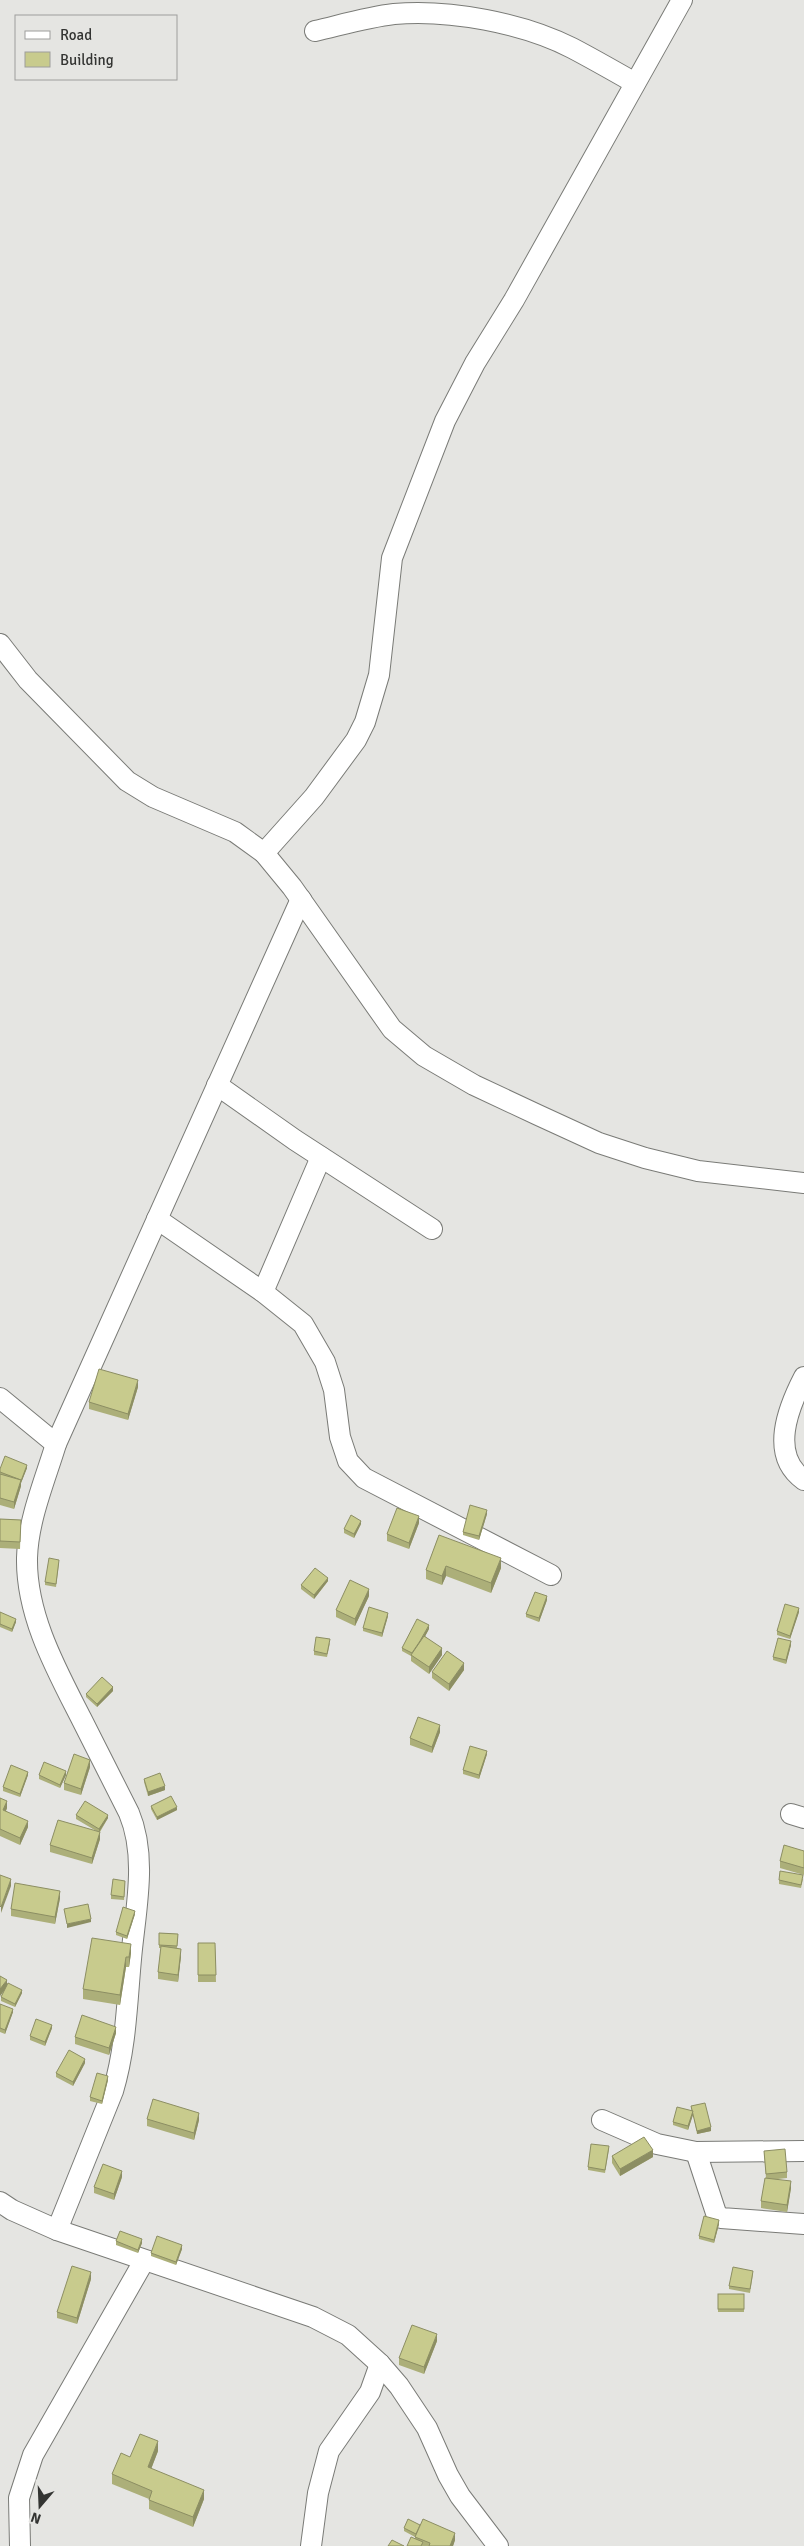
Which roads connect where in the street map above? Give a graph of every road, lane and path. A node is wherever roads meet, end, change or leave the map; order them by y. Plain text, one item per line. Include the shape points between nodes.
1 (682, 0) edge
2 (315, 31) dead end
3 (635, 83) junction
4 (0, 644) edge
5 (264, 853) junction
6 (300, 899) junction
7 (217, 1085) junction
8 (321, 1157) junction
9 (804, 1183) edge
10 (157, 1219) junction
11 (432, 1230) dead end
12 (263, 1292) junction
13 (804, 1377) edge
14 (0, 1398) edge
15 (56, 1444) junction
16 (804, 1480) edge
17 (551, 1575) dead end
18 (602, 2120) dead end
19 (804, 2151) edge
20 (696, 2152) junction
21 (0, 2202) edge
22 (804, 2224) edge
23 (57, 2230) junction
24 (144, 2261) junction
25 (380, 2364) junction
26 (20, 2546) edge
27 (310, 2546) edge
28 (498, 2546) edge

1 - 3 street
2 - 3 street via 393,14 452,15 541,35 571,47
3 - 5 street via 445,421 392,558 379,675 366,722 314,797
4 - 5 street via 28,680 127,781 153,797 235,832
5 - 6 street
6 - 7 street
6 - 9 street via 392,1029 424,1056 474,1084 599,1143 698,1171
7 - 8 street
7 - 10 street
8 - 11 street
8 - 12 street
10 - 12 street
10 - 15 street
12 - 17 street via 303,1324 316,1345 334,1390 340,1436 348,1461 364,1478
13 - 16 street via 785,1427 783,1447 789,1464
14 - 15 street
15 - 23 street via 31,1529 27,1557 29,1594 59,1675 136,1828 139,1865 119,2072
18 - 20 street via 657,2144
19 - 20 street
20 - 22 street via 716,2213 721,2218
21 - 23 street
23 - 24 street
24 - 25 street via 331,2324
24 - 26 street via 33,2456 19,2498
25 - 27 street via 370,2392 329,2452 318,2493
25 - 28 street via 415,2407 448,2475

